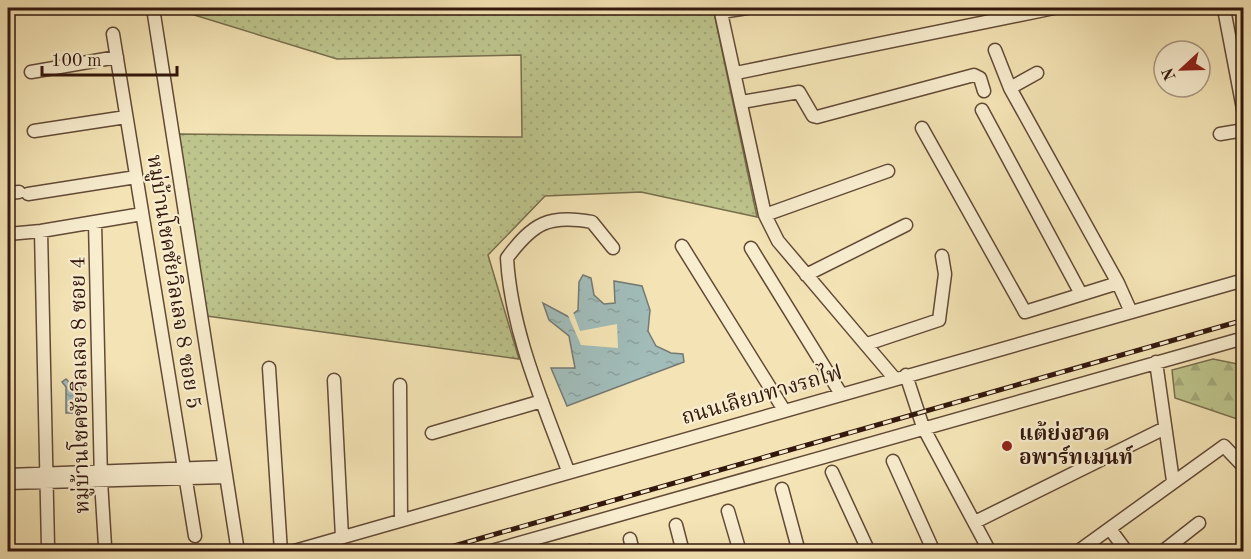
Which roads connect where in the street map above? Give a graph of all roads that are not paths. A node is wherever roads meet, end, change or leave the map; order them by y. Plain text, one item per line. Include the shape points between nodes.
1 (153, 8) edge
2 (747, 8) edge
3 (1054, 8) edge
4 (1228, 8) edge
5 (721, 10) edge
6 (113, 34) dead end
7 (995, 50) dead end
8 (117, 57) junction
9 (31, 72) dead end
10 (736, 73) junction
11 (1037, 73) dead end
12 (1010, 88) junction
13 (984, 92) dead end
14 (742, 102) junction
15 (982, 110) dead end
16 (1244, 114) edge
17 (126, 117) junction
18 (922, 129) dead end
19 (1244, 130) edge
20 (34, 131) dead end
21 (1220, 134) dead end
22 (888, 171) dead end
23 (136, 177) junction
24 (18, 193) edge
25 (142, 214) junction
26 (765, 215) junction
27 (95, 222) junction
28 (906, 225) dead end
29 (41, 231) junction
30 (8, 234) edge
31 (682, 246) dead end
32 (613, 248) dead end
33 (751, 248) dead end
34 (942, 256) dead end
35 (806, 275) junction
36 (1244, 280) edge
37 (1118, 283) junction
38 (1081, 294) junction
39 (1131, 312) junction
40 (1244, 338) edge
41 (867, 344) junction
42 (1156, 362) junction
43 (269, 368) dead end
44 (901, 377) junction
45 (334, 380) dead end
46 (400, 385) dead end
47 (841, 394) junction
48 (542, 401) junction
49 (784, 410) junction
50 (923, 427) junction
51 (1165, 428) junction
52 (432, 433) dead end
53 (893, 461) dead end
54 (1244, 467) edge
55 (568, 471) junction
56 (225, 472) junction
57 (832, 472) dead end
58 (184, 474) junction
59 (8, 475) edge
60 (101, 476) junction
61 (45, 478) junction
62 (1173, 481) junction
63 (8, 483) edge
64 (782, 489) dead end
65 (728, 511) dead end
66 (401, 520) junction
67 (975, 522) junction
68 (1199, 523) dead end
69 (676, 525) dead end
70 (1110, 529) junction
71 (195, 536) dead end
72 (342, 537) junction
73 (630, 539) dead end
74 (105, 546) dead end
75 (48, 547) dead end
76 (238, 552) edge
77 (281, 552) edge
78 (291, 552) edge
79 (488, 552) edge
80 (633, 552) edge
81 (683, 552) edge
82 (740, 552) edge
83 (799, 552) edge
84 (869, 552) edge
85 (934, 552) edge
86 (990, 552) edge
87 (1077, 552) edge
88 (1127, 552) edge
89 (1162, 552) edge

1 - 56 street
2 - 5 street
3 - 10 street
4 - 16 street
5 - 10 street
6 - 8 street, หมู่บ้านโชคชัยวิลเลจ 8 ซอย 5
7 - 12 street
8 - 9 street
8 - 17 street, หมู่บ้านโชคชัยวิลเลจ 8 ซอย 5
10 - 14 street
11 - 12 street
12 - 37 street
13 - 14 street via 980,78 974,75 817,117 799,92
14 - 26 street
15 - 38 street
17 - 20 street
17 - 23 street, หมู่บ้านโชคชัยวิลเลจ 8 ซอย 5
18 - 38 street via 1025,312
19 - 21 street
22 - 26 street
23 - 24 street
23 - 25 street, หมู่บ้านโชคชัยวิลเลจ 8 ซอย 5
25 - 27 street
25 - 58 street, หมู่บ้านโชคชัยวิลเลจ 8 ซอย 5
26 - 35 street via 778,241
27 - 29 street
27 - 60 street, หมู่บ้านโชคชัยวิลเลจ 8 ซอย 4
28 - 35 street
29 - 30 street
29 - 61 street
31 - 49 street
32 - 48 street via 592,222 567,218 532,228 507,258 508,283
33 - 47 street
34 - 41 street via 945,274 939,320
35 - 41 street
36 - 39 street, ถนนเลียบทางรถไฟ
37 - 38 street
37 - 39 street
39 - 44 street, ถนนเลียบทางรถไฟ
40 - 42 street
41 - 44 street
42 - 50 street
42 - 51 street
43 - 77 street
44 - 47 street, ถนนเลียบทางรถไฟ
44 - 50 street
45 - 72 street
46 - 66 street
47 - 49 street, ถนนเลียบทางรถไฟ
48 - 52 street
48 - 55 street
49 - 55 street, ถนนเลียบทางรถไฟ
50 - 67 street
50 - 79 street
51 - 62 street
51 - 67 street
53 - 85 street
54 - 62 street via 1224,446
55 - 66 street, ถนนเลียบทางรถไฟ
56 - 58 street
56 - 76 street
57 - 84 street
58 - 60 street
58 - 71 street, หมู่บ้านโชคชัยวิลเลจ 8 ซอย 5
59 - 61 street
60 - 61 street
60 - 74 street, หมู่บ้านโชคชัยวิลเลจ 8 ซอย 4
61 - 63 street
61 - 75 street
62 - 70 street
64 - 83 street
65 - 82 street
66 - 72 street, ถนนเลียบทางรถไฟ
67 - 86 street
68 - 89 street
69 - 81 street
70 - 87 street
70 - 88 street
72 - 78 street, ถนนเลียบทางรถไฟ
73 - 80 street

